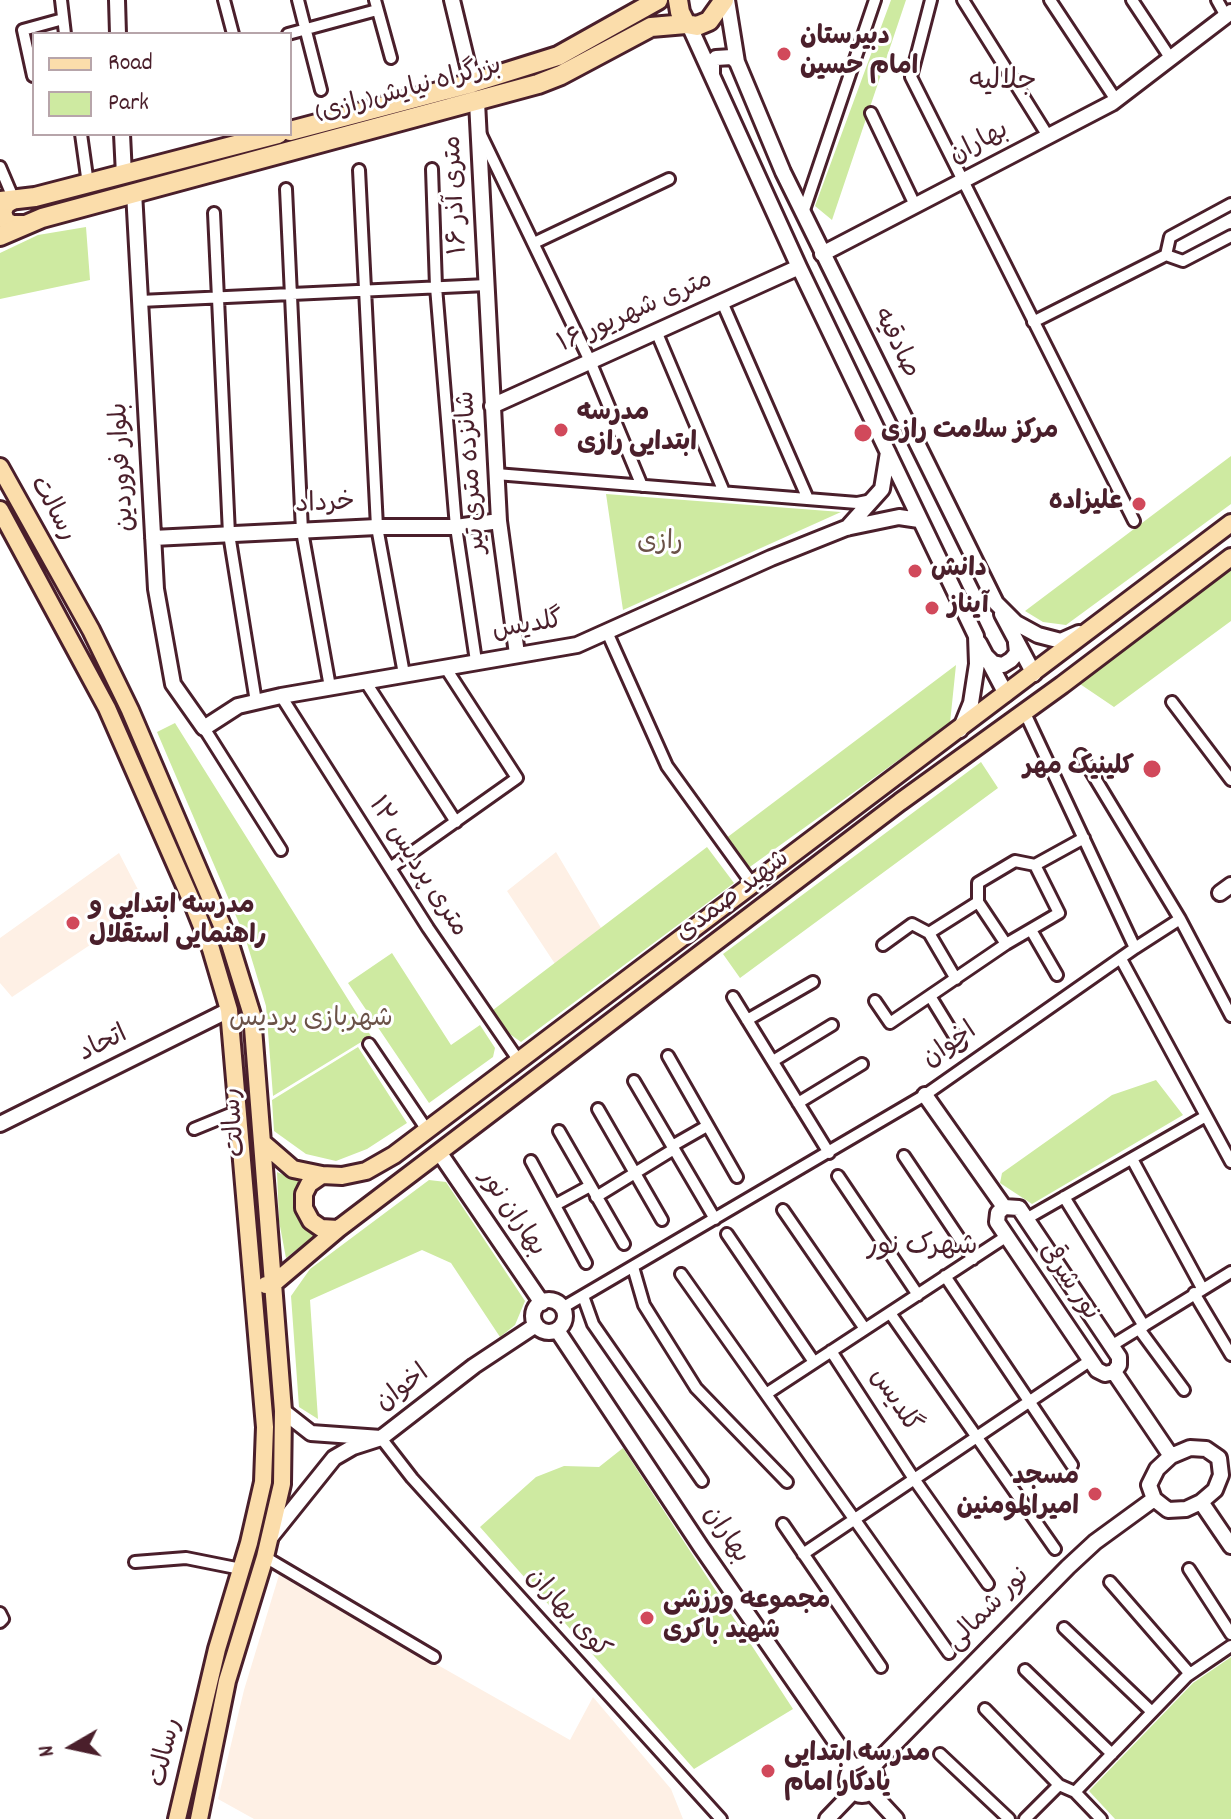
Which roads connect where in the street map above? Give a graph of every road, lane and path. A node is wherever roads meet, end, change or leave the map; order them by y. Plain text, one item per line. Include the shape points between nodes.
1 (61, 0) edge
2 (117, 0) edge
3 (224, 0) edge
4 (298, 0) edge
5 (452, 0) edge
6 (658, 0) edge
7 (678, 0) edge
8 (725, 0) edge
9 (875, 0) edge
10 (931, 0) edge
11 (963, 0) edge
12 (1050, 0) edge
13 (1132, 0) edge
14 (1217, 0) edge
15 (376, 5) edge
16 (1229, 14) edge
17 (63, 19) junction
18 (688, 24) junction
19 (305, 29) junction
20 (65, 32) edge
21 (118, 32) edge
22 (232, 32) edge
23 (292, 33) edge
24 (391, 58) dead end
25 (1171, 59) junction
26 (737, 62) junction
27 (32, 71) edge
28 (712, 74) junction
29 (472, 83) junction
30 (321, 90) dead end
31 (1116, 100) junction
32 (477, 102) junction
33 (871, 113) dead end
34 (478, 129) junction
35 (292, 130) edge
36 (81, 136) edge
37 (122, 136) edge
38 (270, 136) edge
39 (1048, 136) junction
40 (0, 167) edge
41 (432, 169) dead end
42 (359, 170) dead end
43 (124, 175) junction
44 (669, 179) dead end
45 (962, 181) junction
46 (88, 184) junction
47 (286, 189) dead end
48 (134, 192) junction
49 (7, 200) edge
50 (1231, 204) edge
51 (915, 205) junction
52 (214, 213) dead end
53 (803, 213) junction
54 (25, 224) junction
55 (0, 236) edge
56 (1231, 236) edge
57 (534, 243) junction
58 (822, 254) junction
59 (1166, 255) junction
60 (799, 267) junction
61 (487, 285) junction
62 (436, 287) junction
63 (365, 290) junction
64 (290, 294) junction
65 (219, 297) junction
66 (140, 301) junction
67 (722, 302) junction
68 (1033, 322) junction
69 (656, 331) junction
70 (590, 361) junction
71 (492, 406) junction
72 (888, 452) junction
73 (0, 467) edge
74 (496, 474) junction
75 (642, 486) junction
76 (724, 492) junction
77 (808, 499) junction
78 (874, 499) junction
79 (0, 510) edge
80 (919, 520) junction
81 (499, 521) junction
82 (1134, 521) dead end
83 (1231, 523) edge
84 (377, 527) junction
85 (456, 527) junction
86 (846, 528) junction
87 (302, 531) junction
88 (229, 534) junction
89 (153, 538) junction
90 (1196, 549) junction
91 (1231, 557) edge
92 (1212, 571) junction
93 (996, 603) junction
94 (1090, 629) junction
95 (607, 632) junction
96 (976, 636) junction
97 (1016, 643) junction
98 (517, 654) junction
99 (985, 656) junction
100 (476, 661) junction
101 (445, 667) junction
102 (404, 674) junction
103 (1034, 674) junction
104 (365, 681) junction
105 (330, 687) junction
106 (1006, 694) junction
107 (281, 696) junction
108 (256, 702) junction
109 (1172, 702) dead end
110 (1024, 711) junction
111 (204, 728) junction
112 (960, 730) junction
113 (1081, 755) dead end
114 (1231, 780) edge
115 (456, 822) junction
116 (1084, 838) junction
117 (281, 850) dead end
118 (1035, 865) junction
119 (390, 868) junction
120 (753, 885) junction
121 (978, 902) junction
122 (1180, 919) junction
123 (1031, 930) junction
124 (929, 933) junction
125 (1006, 944) junction
126 (883, 945) dead end
127 (1135, 948) junction
128 (657, 957) junction
129 (1121, 959) junction
130 (673, 974) junction
131 (1057, 975) dead end
132 (956, 979) junction
133 (626, 980) junction
134 (813, 982) dead end
135 (930, 996) junction
136 (733, 997) dead end
137 (641, 999) junction
138 (875, 1001) dead end
139 (229, 1010) junction
140 (1231, 1016) edge
141 (747, 1020) junction
142 (832, 1025) dead end
143 (369, 1044) dead end
144 (960, 1045) dead end
145 (668, 1056) dead end
146 (519, 1061) junction
147 (773, 1061) junction
148 (862, 1064) dead end
149 (634, 1081) dead end
150 (925, 1095) junction
151 (798, 1103) junction
152 (598, 1109) dead end
153 (238, 1111) junction
154 (1206, 1116) junction
155 (0, 1124) edge
156 (707, 1126) junction
157 (194, 1129) dead end
158 (427, 1130) junction
159 (559, 1131) dead end
160 (263, 1143) junction
161 (673, 1147) junction
162 (439, 1152) junction
163 (829, 1153) junction
164 (904, 1156) dead end
165 (1132, 1159) junction
166 (531, 1161) dead end
167 (1231, 1162) edge
168 (634, 1173) junction
169 (322, 1175) junction
170 (838, 1176) dead end
171 (737, 1177) dead end
172 (590, 1186) junction
173 (596, 1197) junction
174 (1064, 1197) junction
175 (555, 1205) junction
176 (1004, 1207) junction
177 (783, 1210) dead end
178 (715, 1219) junction
179 (1026, 1219) junction
180 (662, 1220) dead end
181 (338, 1229) junction
182 (727, 1234) dead end
183 (1007, 1236) junction
184 (624, 1244) dead end
185 (973, 1259) junction
186 (586, 1263) dead end
187 (633, 1267) junction
188 (1231, 1272) edge
189 (681, 1274) dead end
190 (945, 1276) junction
191 (273, 1284) junction
192 (254, 1286) junction
193 (1198, 1291) junction
194 (918, 1295) junction
195 (583, 1296) junction
196 (542, 1303) junction
197 (562, 1308) junction
198 (890, 1313) junction
199 (536, 1325) junction
200 (1142, 1328) junction
201 (865, 1329) junction
202 (557, 1330) junction
203 (1111, 1346) junction
204 (831, 1351) junction
205 (1231, 1355) edge
206 (1091, 1360) junction
207 (814, 1362) junction
208 (1114, 1372) junction
209 (1184, 1390) dead end
210 (766, 1394) junction
211 (1029, 1402) junction
212 (283, 1411) junction
213 (977, 1437) junction
214 (381, 1438) junction
215 (1225, 1455) edge
216 (1171, 1456) junction
217 (1072, 1465) dead end
218 (914, 1479) junction
219 (702, 1481) dead end
220 (787, 1482) dead end
221 (1154, 1499) junction
222 (1201, 1502) junction
223 (855, 1519) junction
224 (783, 1524) dead end
225 (269, 1540) junction
226 (1231, 1546) edge
227 (1055, 1549) dead end
228 (803, 1554) junction
229 (265, 1557) junction
230 (135, 1562) dead end
231 (241, 1569) junction
232 (1189, 1569) dead end
233 (1110, 1582) dead end
234 (988, 1584) dead end
235 (0, 1613) edge
236 (0, 1622) edge
237 (1064, 1628) dead end
238 (1231, 1634) edge
239 (1231, 1646) edge
240 (949, 1653) dead end
241 (434, 1657) dead end
242 (881, 1667) dead end
243 (1025, 1670) dead end
244 (1190, 1674) junction
245 (985, 1709) dead end
246 (1152, 1712) junction
247 (940, 1754) dead end
248 (1112, 1754) junction
249 (854, 1768) junction
250 (871, 1768) junction
251 (1059, 1785) junction
252 (853, 1792) junction
253 (871, 1792) junction
254 (1075, 1792) junction
255 (177, 1819) edge
256 (199, 1819) edge
257 (721, 1819) edge
258 (827, 1819) edge
259 (896, 1819) edge
260 (1009, 1819) edge
261 (1025, 1819) edge
262 (1101, 1819) edge

1 - 17 street
2 - 21 main road
3 - 22 street
4 - 19 street
5 - 29 main road
6 - 29 highway, بزرگراه نیایش(رازی) via 558,56
7 - 18 highway
8 - 18 highway via 709,21
8 - 26 main road, صادقیه
9 - 53 street
10 - 45 street via 911,77
11 - 39 street
12 - 31 street
13 - 25 street
14 - 16 street
15 - 19 street
15 - 24 street
16 - 25 main road, بهاران
17 - 20 street
17 - 27 street via 23,30
18 - 28 main road, صادقیه
18 - 32 highway, بزرگراه نیایش(رازی) via 651,27 561,75
19 - 23 street
19 - 30 street
25 - 31 main road, بهاران
26 - 28 main road via 716,58
26 - 53 main road, صادقیه
28 - 60 main road, صادقیه
29 - 35 highway, بزرگراه نیایش(رازی)
31 - 39 main road, بهاران
32 - 34 main road, ۱۶ متری آذر
32 - 48 highway, بزرگراه نیایش(رازی)
33 - 51 street
34 - 57 street
34 - 61 main road, ۱۶ متری آذر
36 - 46 street
37 - 43 main road
38 - 43 highway
39 - 45 main road, بهاران
40 - 49 street
41 - 62 street
42 - 63 street
43 - 46 highway
44 - 57 street
45 - 51 main road, بهاران
45 - 68 street
46 - 49 highway
47 - 64 street
48 - 54 highway, بزرگراه نیایش(رازی)
48 - 66 main road, بلوار فروردین
49 - 54 main road via 6,221
50 - 59 street via 1170,237
51 - 58 main road, بهاران
52 - 65 street
53 - 58 main road, صادقیه
54 - 55 highway, بزرگراه نیایش(رازی)
56 - 59 street via 1183,261
57 - 70 street
58 - 93 main road, صادقیه
59 - 68 street
60 - 67 main road, ۱۶ متری شهریور
60 - 72 main road, صادقیه
61 - 62 street
61 - 71 main road, شانزده متری تیر
62 - 63 street
62 - 85 street
63 - 64 street
63 - 84 street
64 - 65 street
64 - 87 street
65 - 66 street
65 - 88 street
66 - 89 main road, بلوار فروردین
67 - 69 main road, ۱۶ متری شهریور
67 - 77 street
68 - 82 street
69 - 70 main road, ۱۶ متری شهریور
69 - 76 street
70 - 71 main road, ۱۶ متری شهریور
70 - 75 street
71 - 74 main road, شانزده متری تیر
72 - 78 main road via 882,489
72 - 80 main road, صادقیه
73 - 160 main road, رسالت via 98,643 230,944 252,1015
74 - 75 street
74 - 81 main road, شانزده متری تیر
75 - 76 street
76 - 77 street
77 - 78 street
78 - 86 main road
79 - 139 main road, رسالت via 107,708 205,934
80 - 86 main road via 899,517
80 - 96 main road, صادقیه
81 - 85 main road, خرداد
81 - 98 main road, شانزده متری تیر
83 - 90 main road, شهید صمدی
84 - 85 main road, خرداد
84 - 87 main road, خرداد
84 - 102 street
85 - 100 street
86 - 95 main road, گلدیس
87 - 88 main road, خرداد
87 - 105 street
88 - 89 main road, خرداد
88 - 108 street
89 - 111 main road, بلوار فروردین via 173,684
90 - 92 main road
90 - 94 main road, شهید صمدی
91 - 92 main road, شهید صمدی
92 - 110 main road, شهید صمدی
93 - 94 main road, صادقیه via 1038,635 1061,641
93 - 97 main road
94 - 103 main road, شهید صمدی
95 - 98 main road, گلدیس via 577,645
95 - 120 street via 667,766
96 - 99 main road
96 - 112 main road, صادقیه via 971,703
97 - 99 main road via 1017,653 1003,665
97 - 103 main road
98 - 100 main road, گلدیس
99 - 106 main road
100 - 101 main road, گلدیس
101 - 102 main road, گلدیس
101 - 115 street via 517,778
102 - 104 main road, گلدیس
103 - 106 main road, شهید صمدی
104 - 105 main road, گلدیس
104 - 115 street
105 - 107 main road, گلدیس
106 - 112 main road, شهید صمدی
107 - 108 main road, گلدیس
107 - 119 street, ۱۲ متری پردیس
108 - 111 main road, گلدیس via 238,706
109 - 114 street
110 - 116 street
110 - 130 main road, شهید صمدی
111 - 117 street
112 - 120 main road, شهید صمدی
113 - 122 street
115 - 119 street
116 - 118 street
116 - 127 street
118 - 121 street via 1015,861 978,883
118 - 123 street via 1059,913
119 - 146 street, ۱۲ متری پردیس
120 - 128 main road, شهید صمدی
121 - 124 street
121 - 125 street
122 - 127 street, اخوان
122 - 140 street
123 - 125 street
123 - 131 street
124 - 126 street via 912,924
124 - 132 street
125 - 132 street
127 - 129 street, اخوان
128 - 130 main road via 654,968 659,975
128 - 133 main road, شهید صمدی
129 - 150 street, اخوان
129 - 154 street
130 - 137 main road, شهید صمدی
132 - 135 street
133 - 137 main road via 640,981
133 - 146 main road, شهید صمدی
134 - 141 street
135 - 138 street via 890,1023
135 - 144 street
136 - 141 street
137 - 162 main road, شهید صمدی
139 - 153 main road, رسالت
139 - 155 main road, اتحاد
141 - 147 street
142 - 147 street
143 - 158 street
145 - 156 street
146 - 158 main road, شهید صمدی
147 - 151 street
148 - 151 street
149 - 161 street
150 - 163 street, اخوان
150 - 176 main road, نور شرقی
151 - 163 street
152 - 168 street
153 - 157 street
153 - 192 main road, رسالت
154 - 165 street
154 - 167 street
156 - 161 street
156 - 171 street
158 - 169 main road, شهید صمدی via 366,1171
159 - 172 street
160 - 169 main road, شهید صمدی via 293,1169
160 - 191 main road, رسالت
161 - 168 street
161 - 178 street
162 - 181 main road, شهید صمدی
162 - 196 main road, بهاران نور
163 - 178 street, اخوان
164 - 185 street
165 - 174 street
165 - 193 street
166 - 175 street
168 - 173 street
168 - 180 street
169 - 181 main road via 309,1184 304,1208 321,1228
170 - 194 street
172 - 173 street
172 - 175 street
173 - 184 street
174 - 179 street
174 - 200 street
175 - 186 street
176 - 179 main road, نور شرقی via 1019,1208
176 - 183 main road, نور شرقی via 997,1222
177 - 201 street
178 - 187 street, اخوان
179 - 203 main road, نور شرقی
181 - 191 main road, شهید صمدی
182 - 207 street
183 - 185 street
183 - 206 main road, نور شرقی
185 - 190 street
187 - 195 street, اخوان
187 - 220 street via 644,1305 696,1388
188 - 193 street
189 - 210 street
190 - 194 street
190 - 211 street
191 - 192 main road
191 - 212 main road, رسالت
192 - 231 main road, رسالت via 265,1427 263,1482
193 - 200 street
193 - 205 street
194 - 198 street
195 - 197 street, اخوان
195 - 219 street via 593,1324
196 - 197 main road via 551,1301
196 - 199 main road via 533,1315
197 - 202 main road via 565,1318
198 - 201 street
198 - 213 street
199 - 202 main road via 543,1331
199 - 214 main road, اخوان
200 - 203 street
200 - 209 street
201 - 204 street
202 - 249 main road, بهاران
203 - 208 main road, نور شرقی via 1119,1357
204 - 207 street
204 - 218 street, گلدیس
206 - 208 main road, نور شرقی via 1097,1370
206 - 211 street
207 - 210 street
208 - 216 main road, نور شرقی
210 - 223 street
211 - 213 street
211 - 217 street
212 - 214 main road via 311,1433
212 - 225 main road, رسالت via 282,1484
213 - 218 street
213 - 227 street
214 - 225 main road, اخوان via 334,1458
214 - 257 street, کوی بهاران
215 - 216 main road via 1190,1448
215 - 222 main road via 1215,1490
216 - 221 main road via 1149,1485
218 - 223 street
218 - 234 street, گلدیس
221 - 222 main road via 1168,1510
221 - 250 main road, نور شمالی via 1068,1567
222 - 226 main road
223 - 228 street
223 - 240 street
224 - 228 street
225 - 229 main road, رسالت
228 - 242 street
229 - 241 street
229 - 256 main road, رسالت via 227,1681
230 - 231 street via 186,1558
231 - 255 main road, رسالت
232 - 238 street
233 - 244 street
235 - 236 street
237 - 246 street
239 - 244 street
243 - 248 street
244 - 246 street
245 - 251 street
246 - 248 street
247 - 260 street
248 - 254 street
249 - 250 main road
249 - 252 main road via 847,1780
250 - 253 main road via 877,1780
251 - 254 street
251 - 261 street
252 - 253 main road
252 - 258 main road
253 - 259 main road
254 - 262 street

